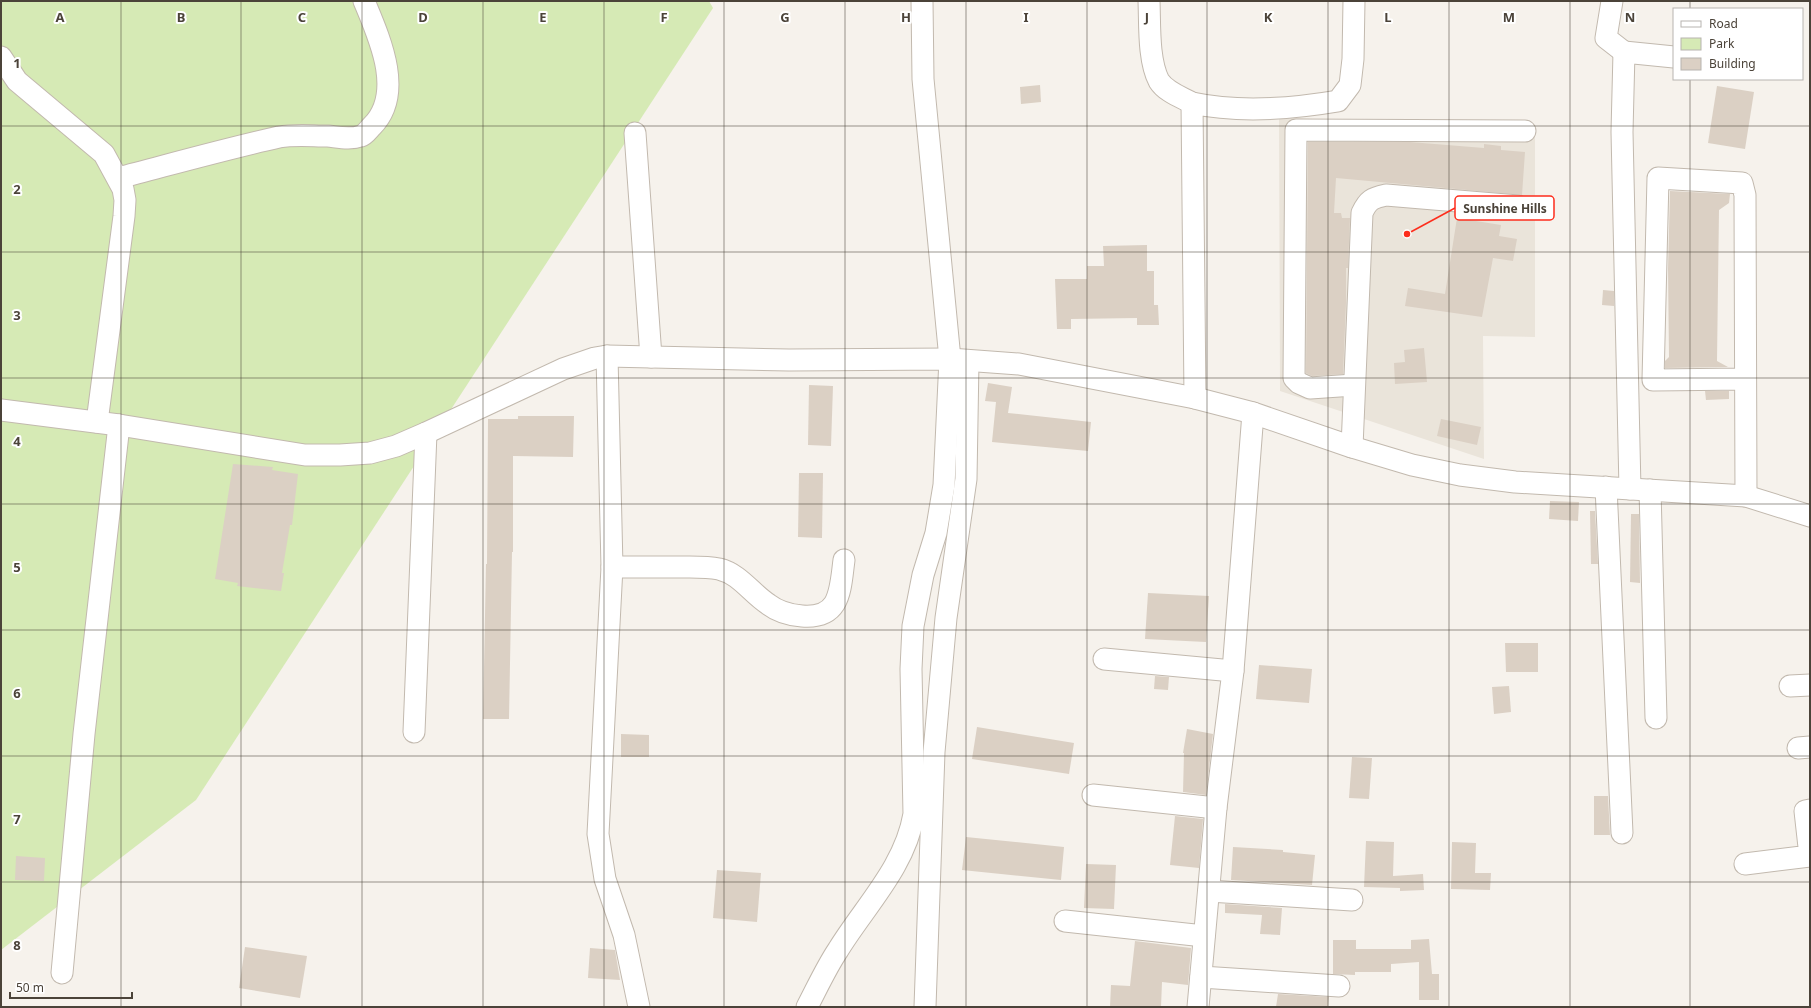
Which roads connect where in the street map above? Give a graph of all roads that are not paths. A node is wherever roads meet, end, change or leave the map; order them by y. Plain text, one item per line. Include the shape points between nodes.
1 (364, 1) edge
2 (922, 1) edge
3 (1149, 1) edge
4 (1354, 1) edge
5 (1612, 1) edge
6 (1624, 52) junction
7 (1, 57) edge
8 (1673, 57) edge
9 (1192, 109) junction
10 (1525, 131) dead end
11 (635, 133) dead end
12 (118, 178) junction
13 (1518, 206) dead end
14 (607, 356) junction
15 (651, 357) junction
16 (959, 360) junction
17 (1745, 379) junction
18 (1354, 385) junction
19 (1195, 398) junction
20 (1, 410) edge
21 (1253, 413) junction
22 (97, 422) junction
23 (119, 425) junction
24 (426, 434) junction
25 (1352, 447) junction
26 (1606, 487) junction
27 (1640, 490) junction
28 (1746, 496) junction
29 (1810, 516) edge
30 (844, 560) dead end
31 (612, 567) junction
32 (1104, 659) dead end
33 (1233, 671) junction
34 (1810, 685) edge
35 (1790, 686) dead end
36 (1656, 718) dead end
37 (414, 732) dead end
38 (1093, 795) dead end
39 (1216, 808) junction
40 (1810, 810) edge
41 (1622, 833) dead end
42 (1745, 864) dead end
43 (1209, 891) junction
44 (1352, 900) dead end
45 (1065, 921) dead end
46 (1204, 936) junction
47 (62, 973) dead end
48 (1201, 977) junction
49 (1338, 986) dead end
50 (640, 1007) edge
51 (807, 1007) edge
52 (925, 1007) edge
53 (1198, 1007) edge

1 - 12 street via 386,62 387,86 384,107 376,122 362,136 282,137
2 - 16 street via 924,80
3 - 9 street via 1153,60 1160,81
4 - 9 street via 1350,85 1338,101 1240,109
5 - 6 street via 1606,38
6 - 8 street
6 - 27 street via 1622,132
7 - 12 street via 17,81 104,154
9 - 19 street
10 - 18 street via 1296,130 1294,378 1310,388
11 - 15 street
12 - 22 street via 125,200 124,216
13 - 18 street via 1386,195 1367,203 1362,213
14 - 15 street
14 - 24 street via 563,368
14 - 31 street
15 - 16 street
16 - 19 street via 1019,364
16 - 51 street via 936,533 923,575 913,626 911,669 914,814 911,832 901,857 838,949
16 - 52 street via 966,479 946,618 934,752
17 - 17 street via 1745,195 1742,183 1658,178 1653,380
17 - 28 street
18 - 25 street
19 - 21 street
20 - 22 street
21 - 25 street
21 - 33 street
22 - 23 street
23 - 24 street via 312,455 340,456 370,453
23 - 47 street via 84,734
24 - 37 street
25 - 26 street via 1412,465 1460,475 1515,482
26 - 27 street
26 - 41 street
27 - 28 street
27 - 36 street
28 - 29 street
30 - 31 street via 840,591 835,603 829,611 810,616 779,611 740,579 718,569
31 - 50 street via 598,834 605,878 624,935
32 - 33 street
33 - 39 street
34 - 35 street
38 - 39 street
39 - 43 street
40 - 42 street via 1805,811 1810,856
43 - 44 street
43 - 46 street
45 - 46 street
46 - 48 street
48 - 49 street
48 - 53 street

